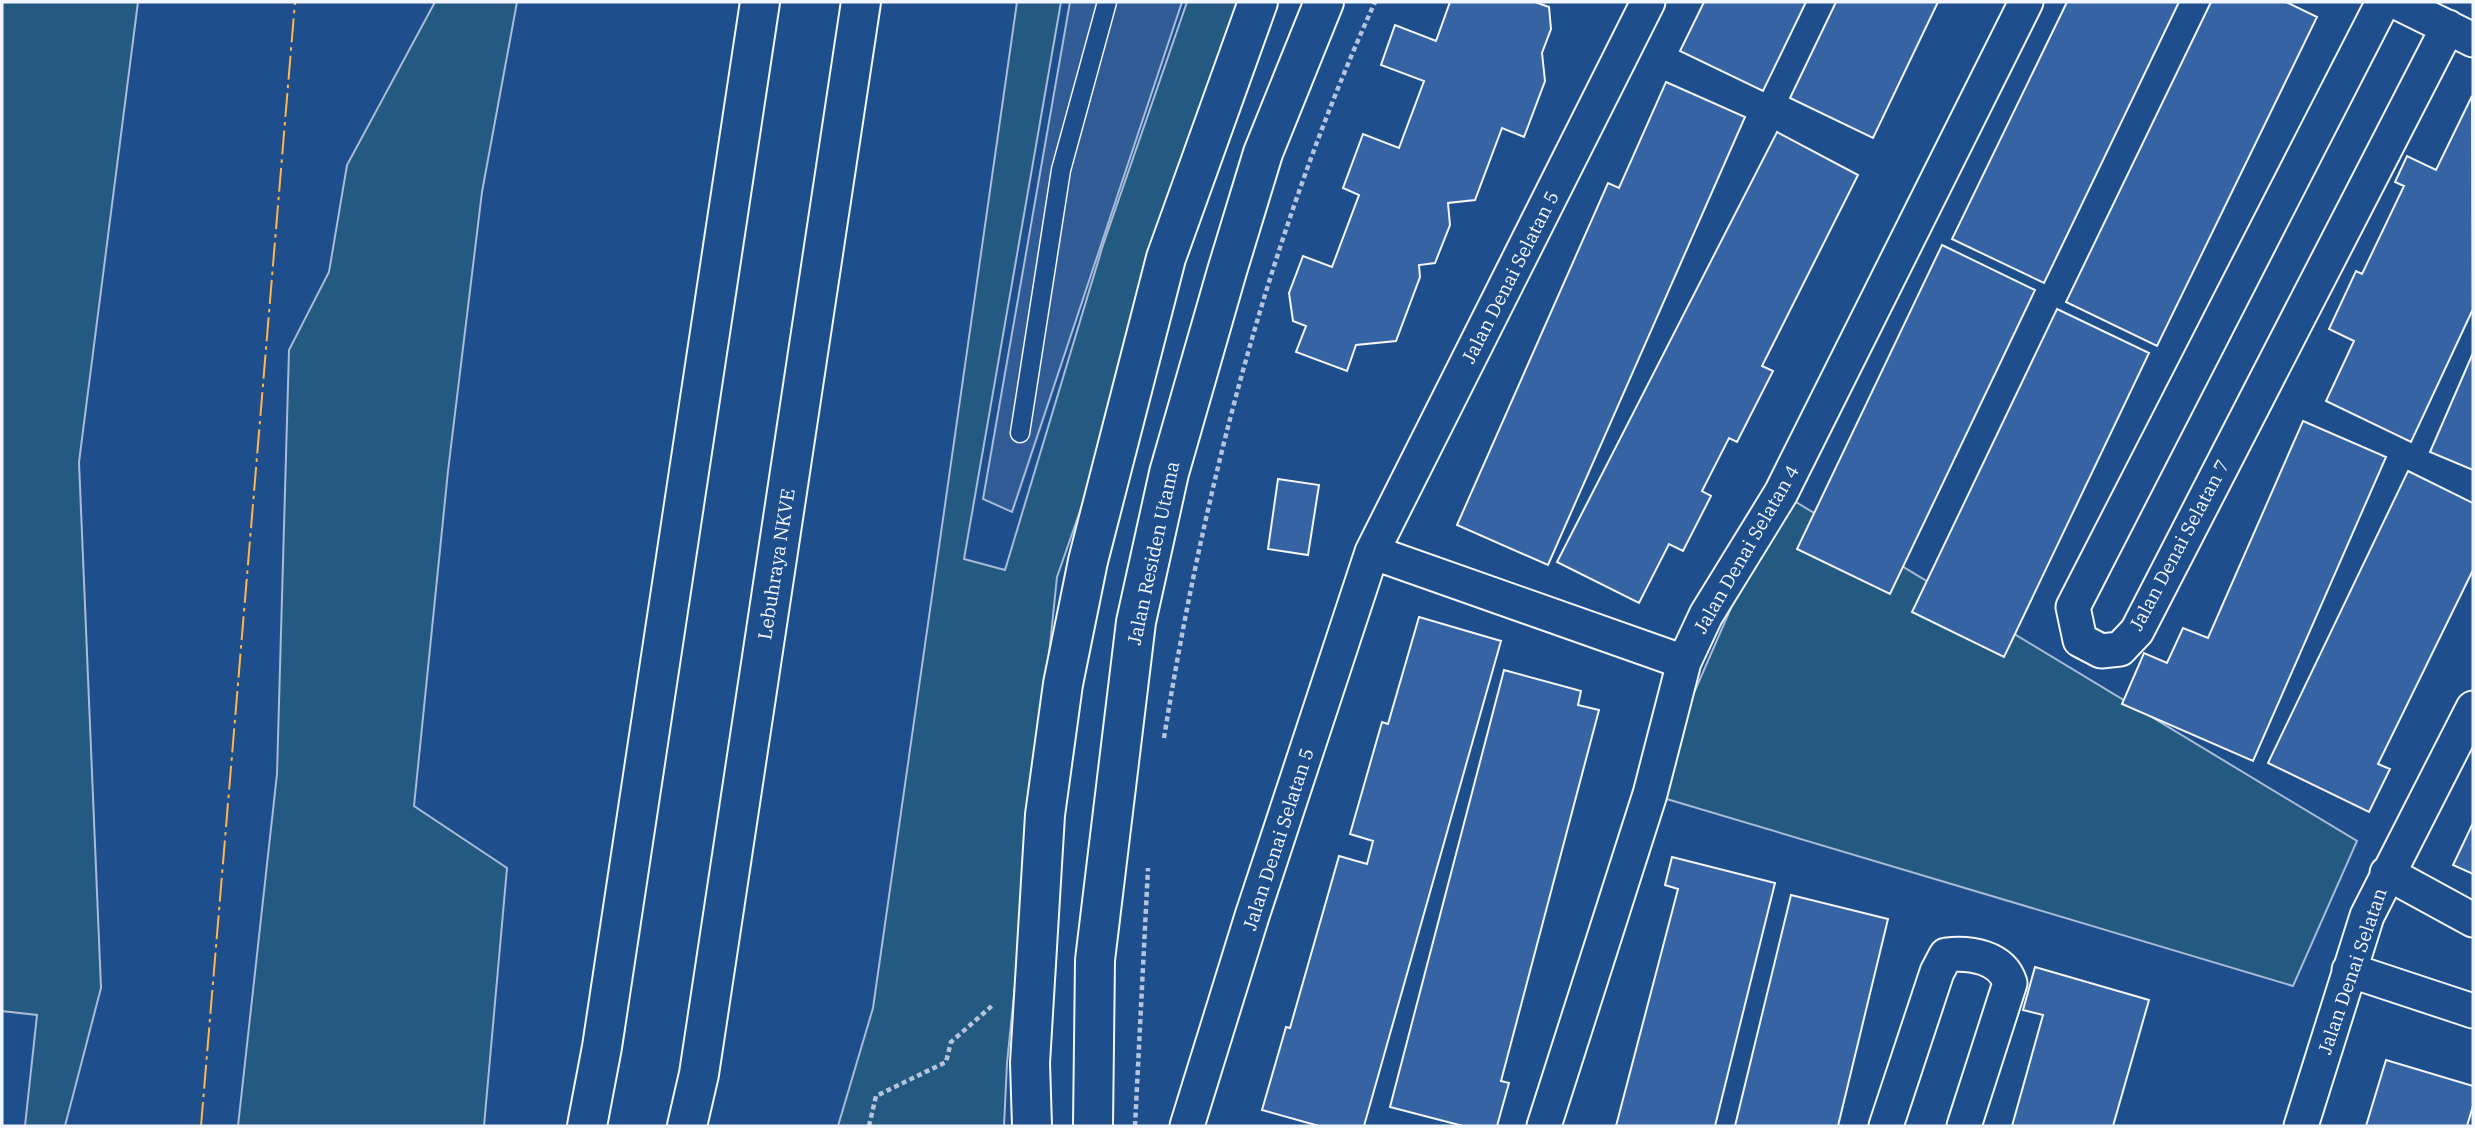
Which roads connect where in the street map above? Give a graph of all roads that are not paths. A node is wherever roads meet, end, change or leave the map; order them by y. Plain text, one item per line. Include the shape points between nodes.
1 (760, 2) edge
2 (861, 2) edge
3 (1107, 2) edge
4 (1258, 2) edge
5 (1324, 2) edge
6 (1648, 2) edge
7 (2026, 2) edge
8 (2383, 2) edge
9 (2396, 2) edge
10 (2461, 34) edge
11 (1020, 433) dead end
12 (1371, 552) junction
13 (1684, 662) junction
14 (2473, 708) edge
15 (2387, 873) junction
16 (2473, 920) edge
17 (2349, 970) junction
18 (2473, 1011) edge
19 (587, 1126) edge
20 (687, 1126) edge
21 (1032, 1126) edge
22 (1093, 1126) edge
23 (1187, 1126) edge
24 (1544, 1126) edge
25 (1886, 1126) edge
26 (1964, 1126) edge
27 (2301, 1126) edge

1 - 19 main road
2 - 20 main road, Lebuhraya NKVE via 699,1074
3 - 11 lane via 1061,170
4 - 21 main road via 1166,258 1087,561 1063,684 1045,816 1030,1063
5 - 22 main road, Jalan Residen Utama via 1263,153 1227,271 1169,473 1136,622 1096,960
6 - 12 street, Jalan Denai Selatan 5
7 - 13 street, Jalan Denai Selatan 4 via 1781,493 1706,615
8 - 10 street, Jalan Denai Selatan 7 via 2073,607 2080,640 2101,651 2120,649 2137,631
9 - 10 street
12 - 13 street
12 - 23 street, Jalan Denai Selatan 5
13 - 24 street, Jalan Denai Selatan 4 via 1650,794
14 - 15 street, Jalan Denai Selatan
15 - 16 street
15 - 17 street, Jalan Denai Selatan
17 - 18 street
17 - 27 street, Jalan Denai Selatan
25 - 26 street via 1937,972 1946,955 1965,953 2007,971 2010,982

